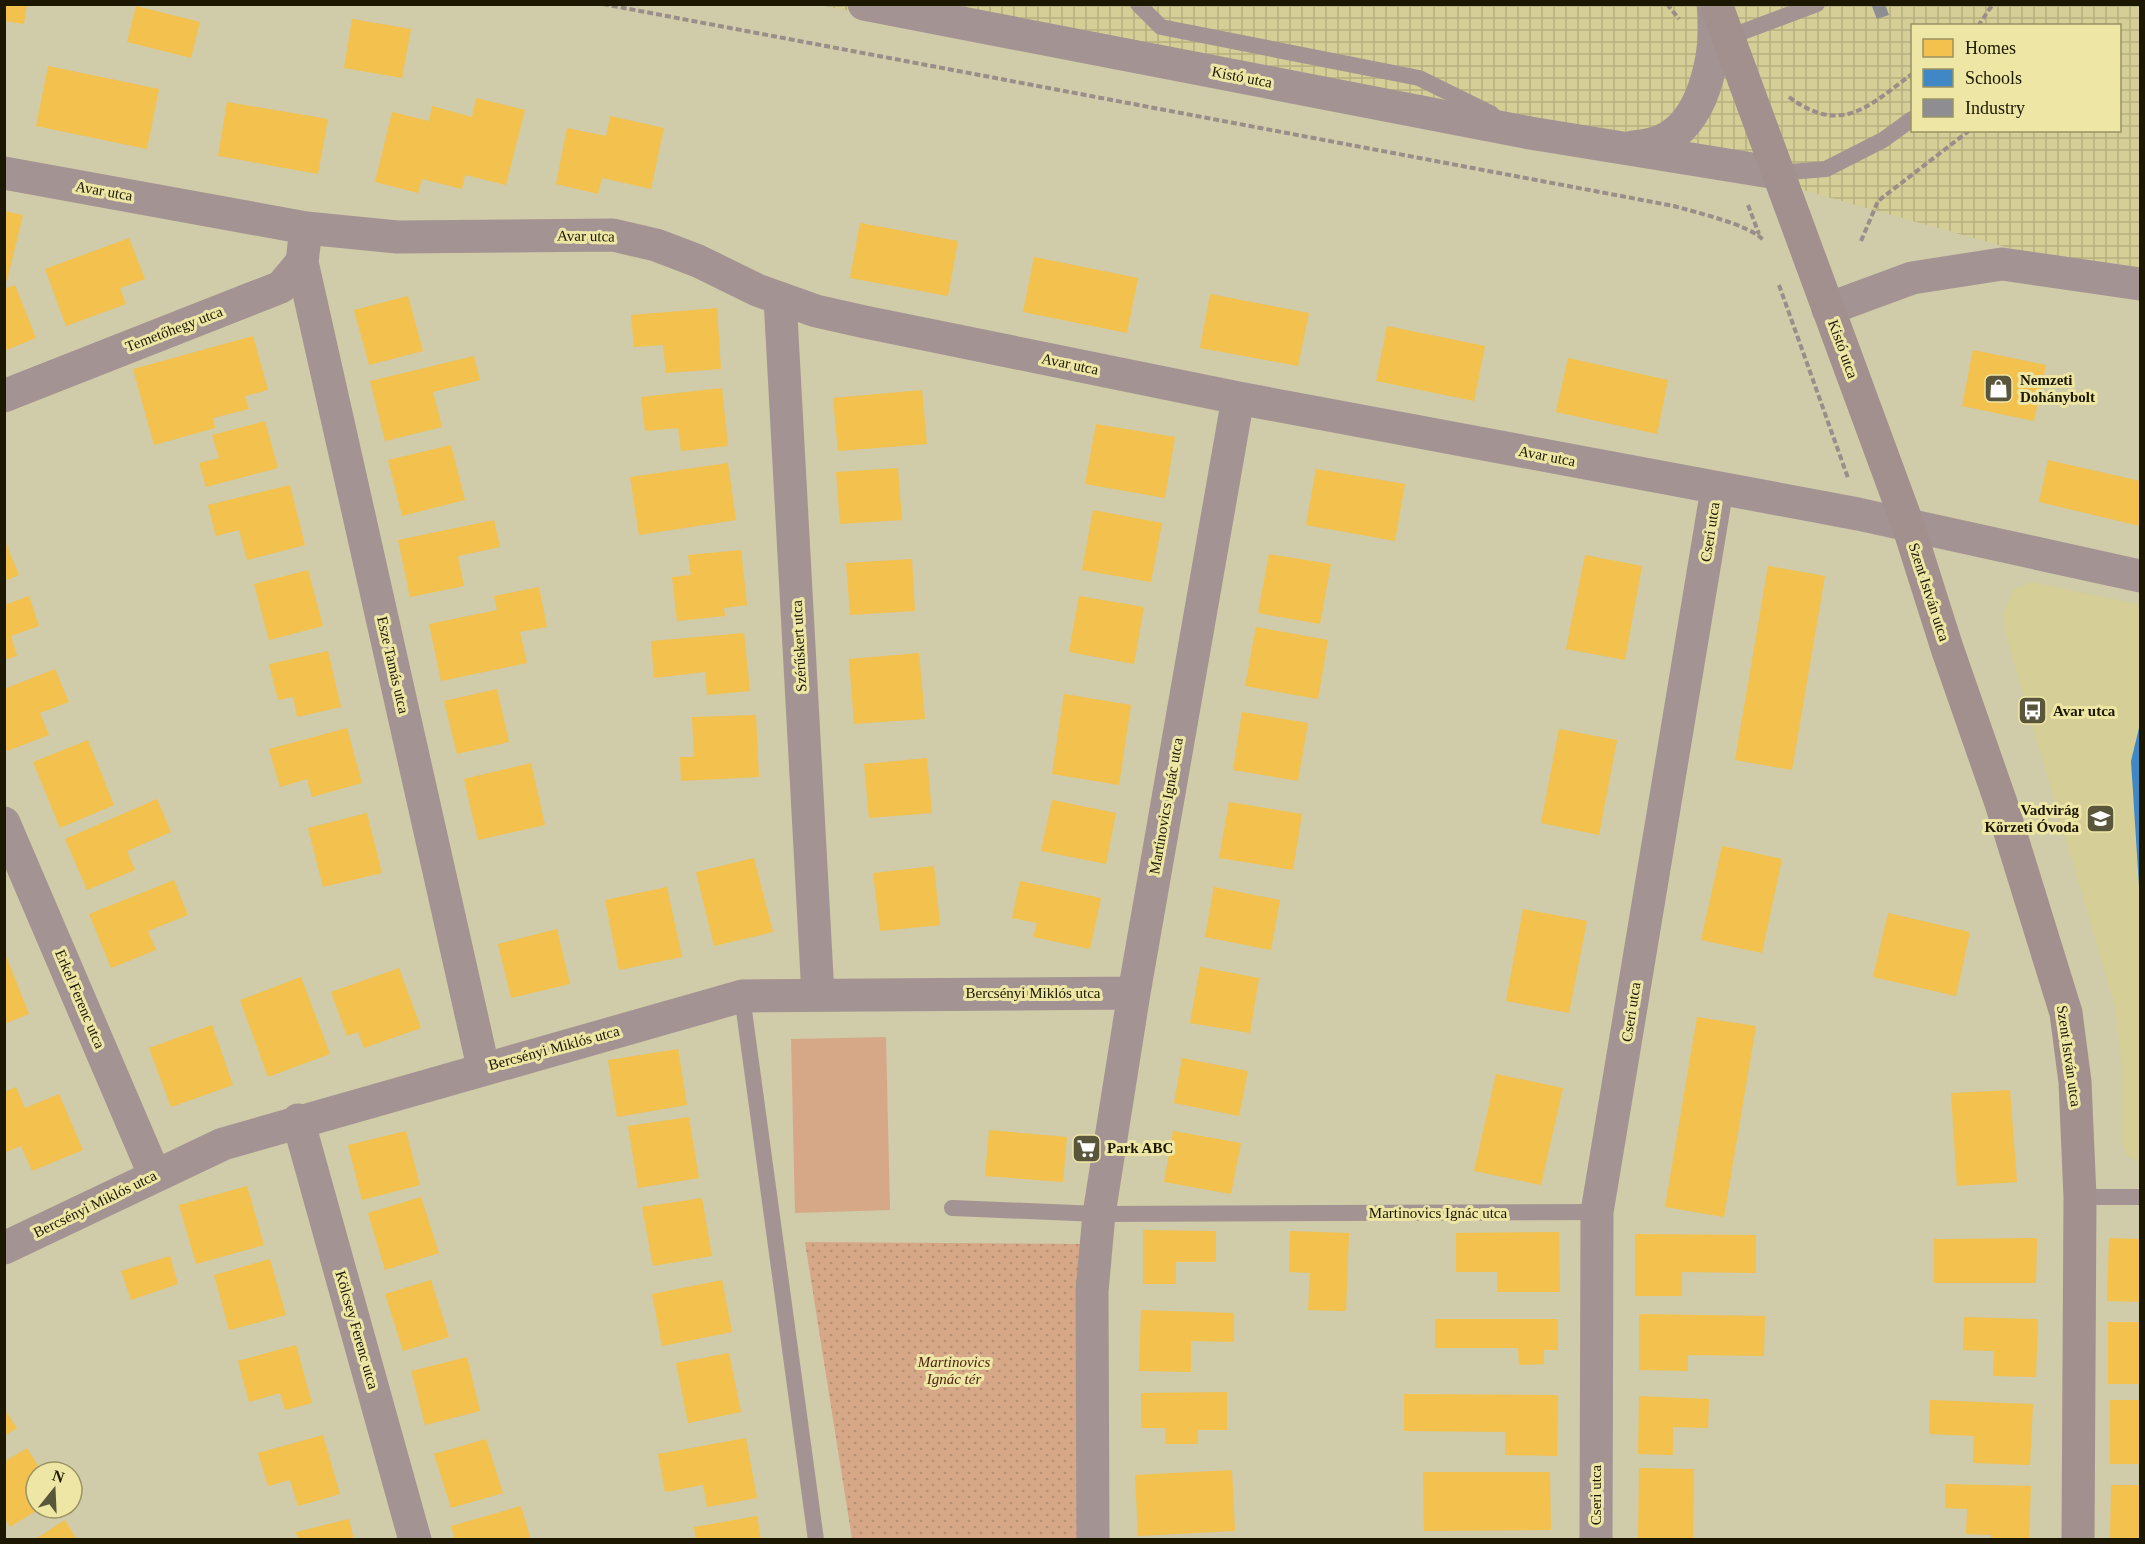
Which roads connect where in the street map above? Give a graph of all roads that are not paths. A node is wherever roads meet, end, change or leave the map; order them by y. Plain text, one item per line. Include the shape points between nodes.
1 (864, 4) edge
2 (1138, 4) edge
3 (1714, 4) edge
4 (1817, 4) edge
5 (1729, 37) junction
6 (1911, 120) edge
7 (1530, 133) junction
8 (1621, 149) junction
9 (4, 173) edge
10 (1777, 173) junction
11 (306, 228) junction
12 (302, 262) junction
13 (2140, 284) edge
14 (780, 298) junction
15 (1828, 309) junction
16 (4, 396) edge
17 (1238, 398) junction
18 (1717, 489) junction
19 (1908, 525) junction
20 (2140, 576) edge
21 (4, 823) edge
22 (1134, 993) junction
23 (818, 995) junction
24 (742, 996) junction
25 (483, 1067) junction
26 (298, 1120) junction
27 (155, 1176) junction
28 (2080, 1197) junction
29 (2140, 1197) edge
30 (952, 1208) dead end
31 (1598, 1212) junction
32 (1099, 1214) junction
33 (4, 1248) edge
34 (416, 1539) edge
35 (816, 1539) edge
36 (1094, 1539) edge
37 (1596, 1539) edge
38 (2078, 1539) edge

1 - 7 street, Kistó utca
2 - 7 lane via 1161,27 1419,78
3 - 5 street, Kistó utca
3 - 8 street, Kistó utca via 1713,55 1700,97 1686,122 1670,137 1653,145
4 - 5 lane
5 - 10 street, Kistó utca
6 - 10 lane via 1883,140 1827,169
7 - 8 street, Kistó utca
8 - 10 street, Kistó utca
9 - 11 street, Avar utca
10 - 15 street, Kistó utca
11 - 12 street
11 - 14 street, Avar utca via 397,237 613,235 656,244
12 - 16 street, Temetőhegy utca via 280,287
12 - 25 street, Esze Tamás utca
13 - 15 street via 2002,264 1912,278
14 - 17 street, Avar utca via 865,322
14 - 23 street, Szérűskert utca
15 - 19 street, Kistó utca
17 - 18 street, Avar utca
17 - 22 street, Martinovics Ignác utca
18 - 19 street, Avar utca
18 - 31 street, Cseri utca
19 - 20 street, Avar utca
19 - 28 street, Szent István utca via 2066,1013 2075,1082
21 - 27 street, Erkel Ferenc utca
22 - 23 street, Bercsényi Miklós utca
22 - 32 street, Martinovics Ignác utca
23 - 24 street, Bercsényi Miklós utca
24 - 25 street, Bercsényi Miklós utca
24 - 35 lane
25 - 26 street, Bercsényi Miklós utca
26 - 27 street, Bercsényi Miklós utca via 223,1144
26 - 34 street, Kölcsey Ferenc utca
27 - 33 street, Bercsényi Miklós utca
28 - 29 lane
28 - 38 street, Szent István utca
30 - 32 lane, Martinovics Ignác utca
31 - 32 lane, Martinovics Ignác utca
31 - 37 street, Cseri utca
32 - 36 street via 1092,1291

